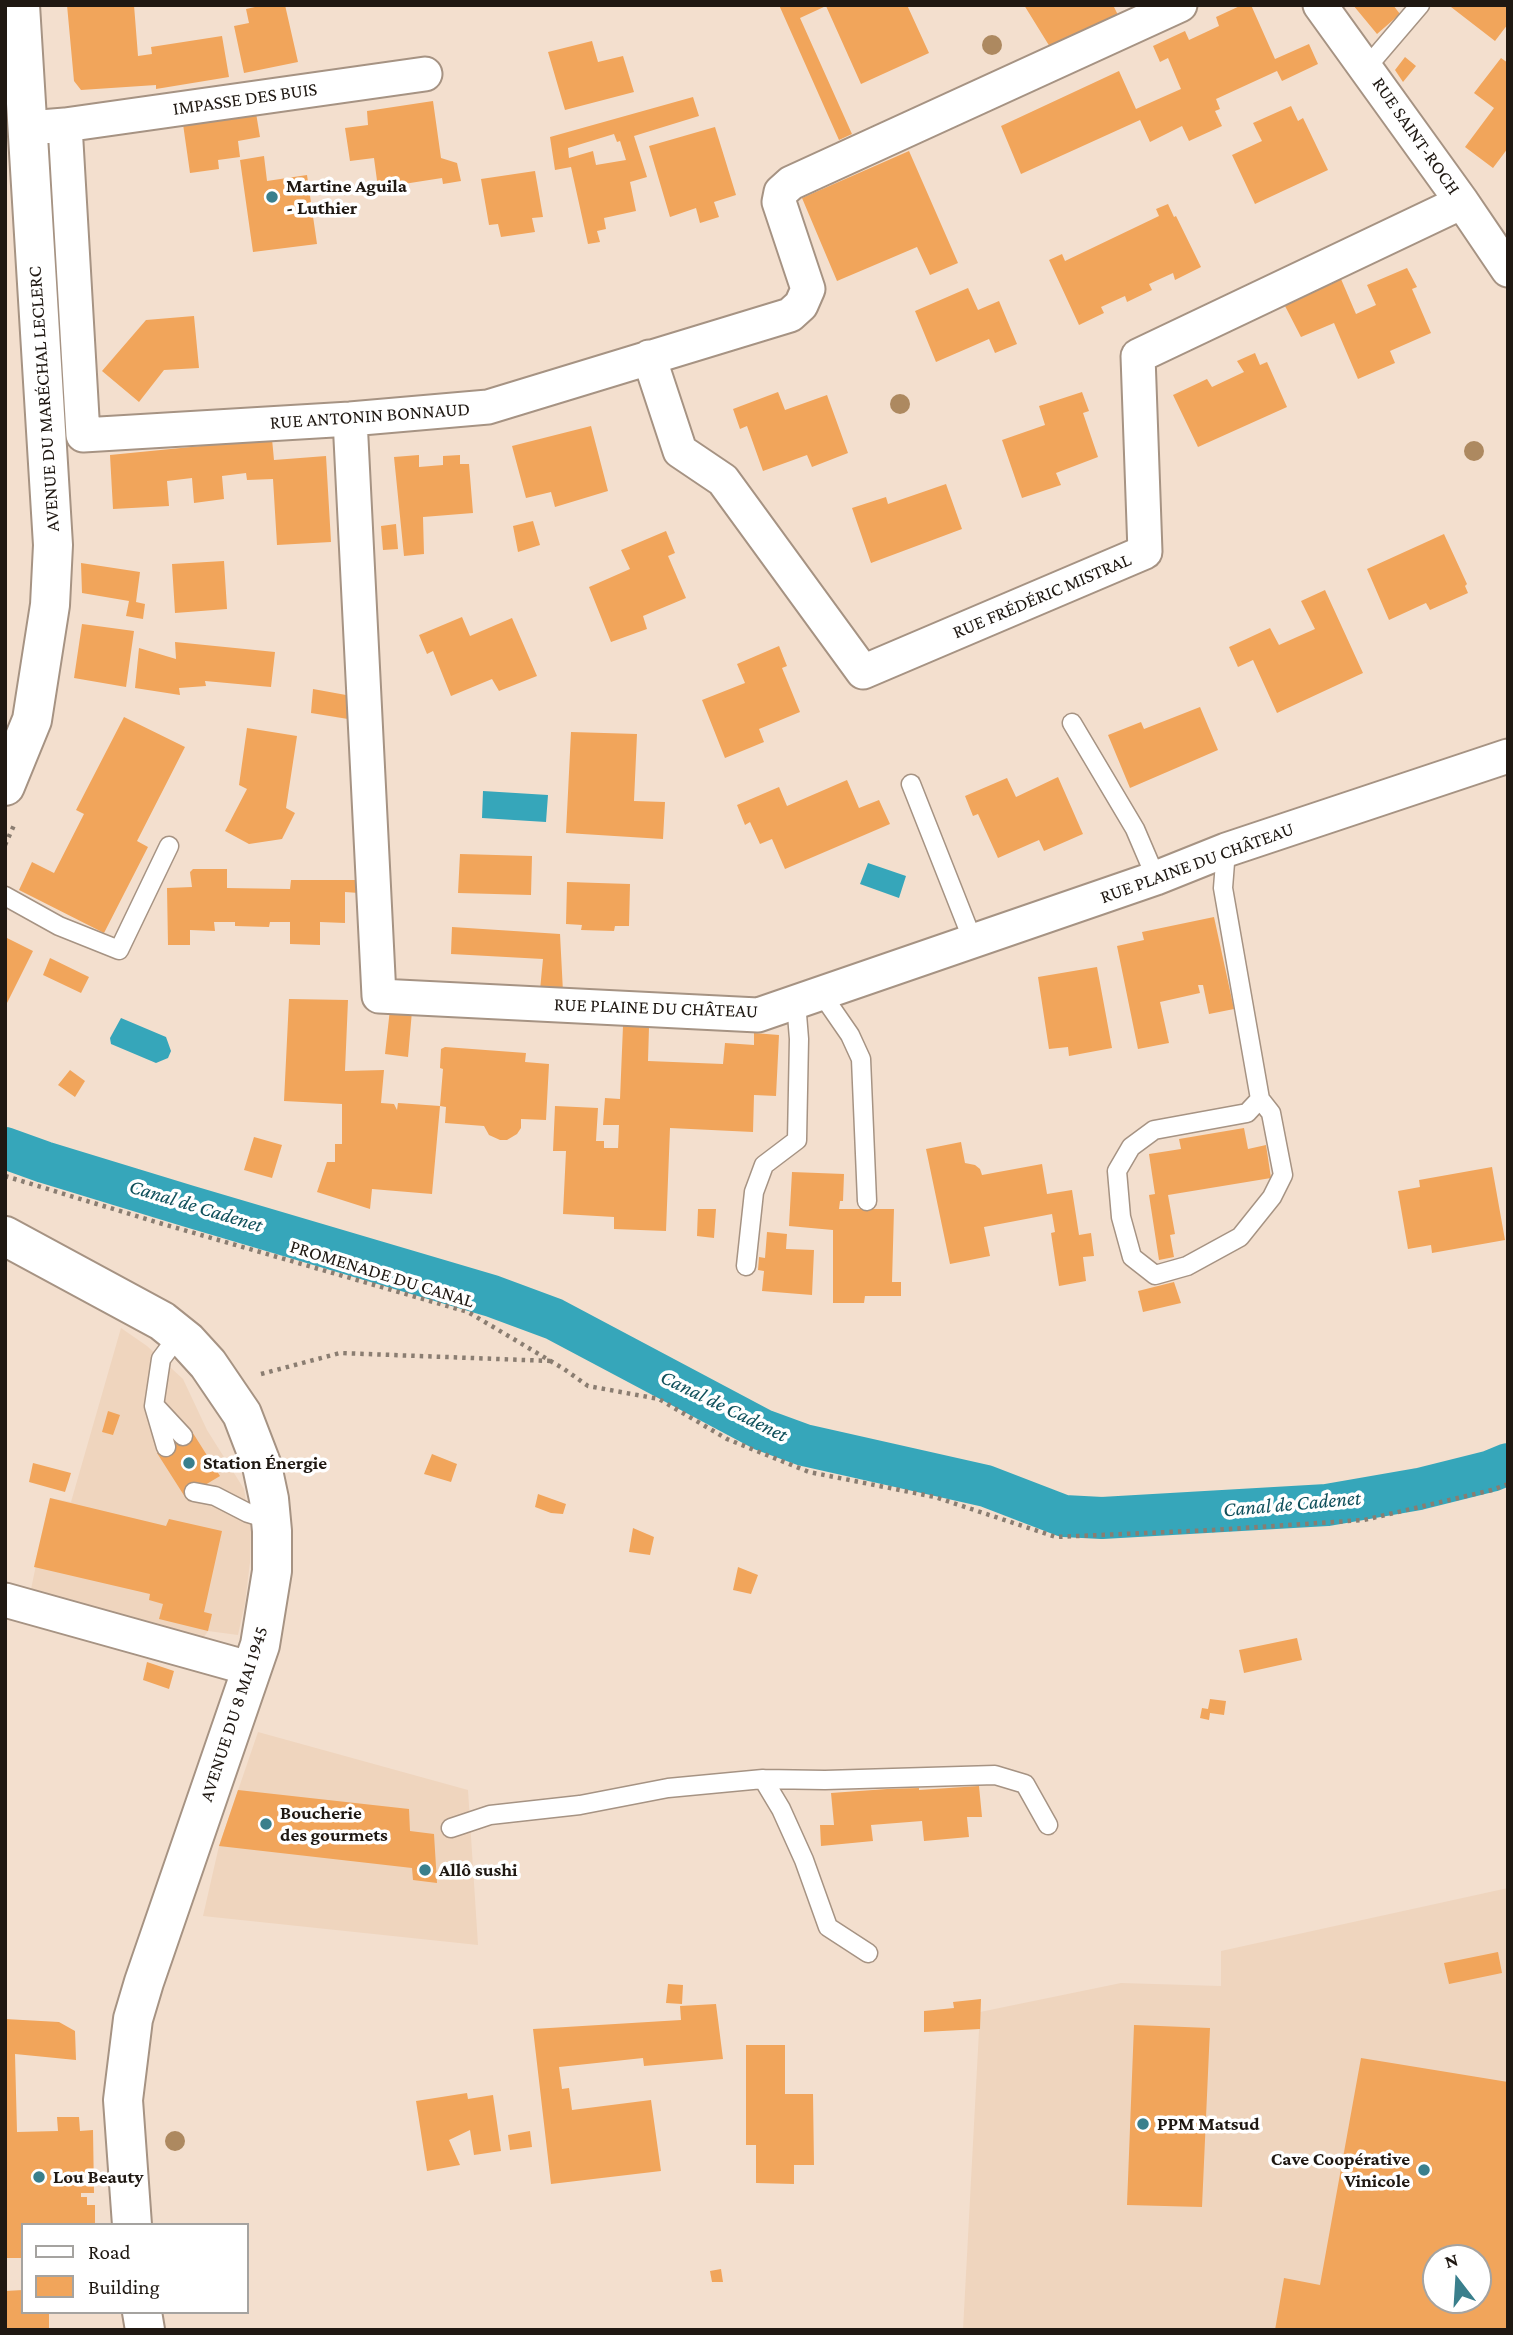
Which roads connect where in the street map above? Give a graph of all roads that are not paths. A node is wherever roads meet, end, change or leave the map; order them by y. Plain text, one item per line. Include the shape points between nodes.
1 (20, 5) edge
2 (1180, 5) edge
3 (1320, 5) edge
4 (1420, 5) edge
5 (1367, 67) junction
6 (425, 74) dead end
7 (19, 104) edge
8 (65, 125) junction
9 (1462, 202) junction
10 (1508, 270) edge
11 (649, 357) junction
12 (350, 419) junction
13 (1072, 723) dead end
14 (1508, 756) edge
15 (911, 784) dead end
16 (5, 786) edge
17 (169, 846) dead end
18 (1226, 850) junction
19 (1156, 878) junction
20 (5, 896) edge
21 (973, 941) junction
22 (809, 998) junction
23 (1260, 1099) junction
24 (867, 1200) dead end
25 (5, 1236) edge
26 (746, 1266) dead end
27 (179, 1335) junction
28 (154, 1406) junction
29 (183, 1436) dead end
30 (166, 1447) dead end
31 (194, 1492) dead end
32 (271, 1520) junction
33 (5, 1600) edge
34 (252, 1669) junction
35 (763, 1779) junction
36 (1048, 1825) dead end
37 (451, 1828) dead end
38 (868, 1953) dead end
39 (132, 2223) edge

1 - 7 main road, AVENUE DU MARÉCHAL LECLERC
2 - 11 street, RUE ANTONIN BONNAUD via 792,183 781,191 779,202 808,289 801,305 790,315
3 - 5 street, RUE SAINT-ROCH
4 - 5 lane
5 - 9 street, RUE SAINT-ROCH
6 - 8 street, IMPASSE DES BUIS
7 - 8 street, IMPASSE DES BUIS
7 - 16 main road, AVENUE DU MARÉCHAL LECLERC via 53,545 50,605 32,720
8 - 12 street, RUE ANTONIN BONNAUD via 83,435
9 - 10 street, RUE SAINT-ROCH
9 - 11 street, RUE FRÉDÉRIC MISTRAL via 1138,356 1145,552 863,672 723,480 680,451
11 - 12 street, RUE ANTONIN BONNAUD via 488,407
12 - 22 street, RUE PLAINE DU CHÂTEAU via 379,996 758,1015
13 - 19 lane via 1135,829
14 - 18 street, RUE PLAINE DU CHÂTEAU
15 - 21 lane
17 - 20 lane via 119,950 59,926
18 - 19 street, RUE PLAINE DU CHÂTEAU
18 - 23 lane via 1223,888
19 - 21 street, RUE PLAINE DU CHÂTEAU
21 - 22 street, RUE PLAINE DU CHÂTEAU
22 - 24 lane via 850,1035 861,1059
22 - 26 lane via 799,1039 797,1140 764,1165 754,1192
23 - 23 lane via 1247,1113 1154,1130 1131,1147 1117,1171 1121,1217 1132,1257 1155,1275 1187,1266 1240,1237 1272,1197 1283,1175 1271,1113
25 - 27 main road, AVENUE DU 8 MAI 1945 via 162,1321
27 - 28 lane via 161,1359
27 - 32 main road, AVENUE DU 8 MAI 1945 via 208,1364 242,1414 262,1466
28 - 29 lane
28 - 30 lane
31 - 32 lane via 213,1489 248,1513
32 - 34 main road, AVENUE DU 8 MAI 1945 via 272,1571
33 - 34 street
34 - 39 main road, AVENUE DU 8 MAI 1945 via 133,2019 123,2100
35 - 36 lane via 995,1775 1025,1784
35 - 37 lane via 490,1815
35 - 38 lane via 804,1860 828,1927

